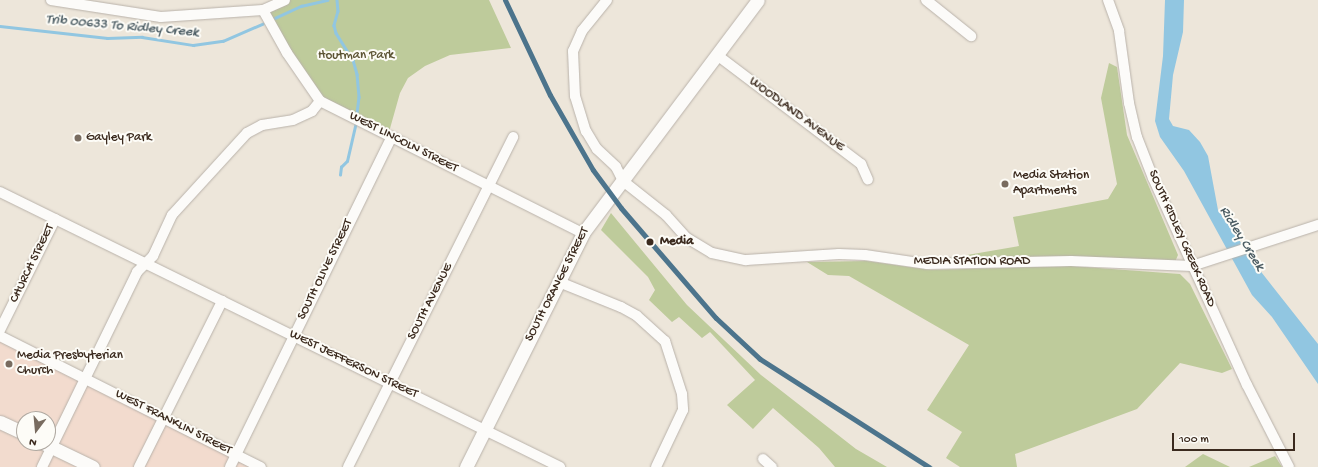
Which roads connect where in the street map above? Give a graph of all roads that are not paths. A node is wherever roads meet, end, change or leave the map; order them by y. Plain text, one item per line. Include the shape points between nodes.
1 (51, 0) edge
2 (285, 0) edge
3 (607, 0) edge
4 (758, 0) edge
5 (926, 0) edge
6 (1108, 0) edge
7 (263, 10) junction
8 (971, 36) dead end
9 (717, 55) junction
10 (320, 101) junction
11 (513, 137) dead end
12 (391, 138) junction
13 (868, 180) dead end
14 (620, 184) junction
15 (489, 187) junction
16 (0, 192) edge
17 (55, 219) junction
18 (1318, 225) edge
19 (583, 233) junction
20 (146, 264) junction
21 (1192, 266) junction
22 (559, 282) junction
23 (222, 301) junction
24 (0, 330) edge
25 (0, 336) edge
26 (294, 336) junction
27 (85, 379) junction
28 (390, 383) junction
29 (163, 418) junction
30 (0, 422) edge
31 (16, 429) edge
32 (56, 429) edge
33 (484, 430) junction
34 (56, 449) edge
35 (46, 451) edge
36 (236, 455) junction
37 (763, 459) dead end
38 (42, 467) edge
39 (93, 467) edge
40 (139, 467) edge
41 (230, 467) edge
42 (261, 467) edge
43 (348, 467) edge
44 (466, 467) edge
45 (560, 467) edge
46 (656, 467) edge
47 (772, 467) edge
48 (1289, 467) edge

1 - 7 street via 161,17
2 - 7 street
3 - 14 street via 582,31 574,51 572,69 575,96 586,131 597,149 616,167
4 - 9 main road, SOUTH ORANGE STREET
5 - 8 street
6 - 21 street, SOUTH RIDLEY CREEK ROAD via 1119,31 1129,102 1137,136
7 - 10 street, WEST LINCOLN STREET via 287,53
9 - 13 street, WOODLAND AVENUE via 861,164
9 - 14 main road, SOUTH ORANGE STREET
10 - 12 street, WEST LINCOLN STREET
10 - 20 street via 312,111 293,120 262,125 246,133 172,215
11 - 15 street, SOUTH AVENUE
12 - 15 street, WEST LINCOLN STREET
12 - 26 street, SOUTH OLIVE STREET
14 - 19 main road, SOUTH ORANGE STREET
14 - 21 street, MEDIA STATION ROAD via 666,215 698,246 735,259 865,255 928,264 1071,261
15 - 19 street, WEST LINCOLN STREET
15 - 28 street, SOUTH AVENUE
16 - 17 street, WEST JEFFERSON STREET
17 - 20 street, WEST JEFFERSON STREET
17 - 24 street, CHURCH STREET
18 - 21 street, MEDIA STATION ROAD via 1260,246
19 - 22 main road, SOUTH ORANGE STREET
20 - 23 street, WEST JEFFERSON STREET
20 - 27 street via 137,272
21 - 48 street, SOUTH RIDLEY CREEK ROAD via 1277,448
22 - 33 main road, SOUTH ORANGE STREET
22 - 46 street via 621,307 642,320 665,341 682,394 683,410
23 - 26 street, WEST JEFFERSON STREET
23 - 29 street
25 - 27 street, WEST FRANKLIN STREET
26 - 28 street, WEST JEFFERSON STREET
26 - 36 street, SOUTH OLIVE STREET
27 - 29 street, WEST FRANKLIN STREET
27 - 32 street
28 - 33 street, WEST JEFFERSON STREET
28 - 43 street, SOUTH AVENUE
29 - 36 street, WEST FRANKLIN STREET
29 - 40 street
30 - 31 main road
33 - 44 main road, SOUTH ORANGE STREET
33 - 45 street, WEST JEFFERSON STREET
34 - 39 main road
35 - 38 street
36 - 41 street, SOUTH OLIVE STREET
36 - 42 street, WEST FRANKLIN STREET
37 - 47 street

